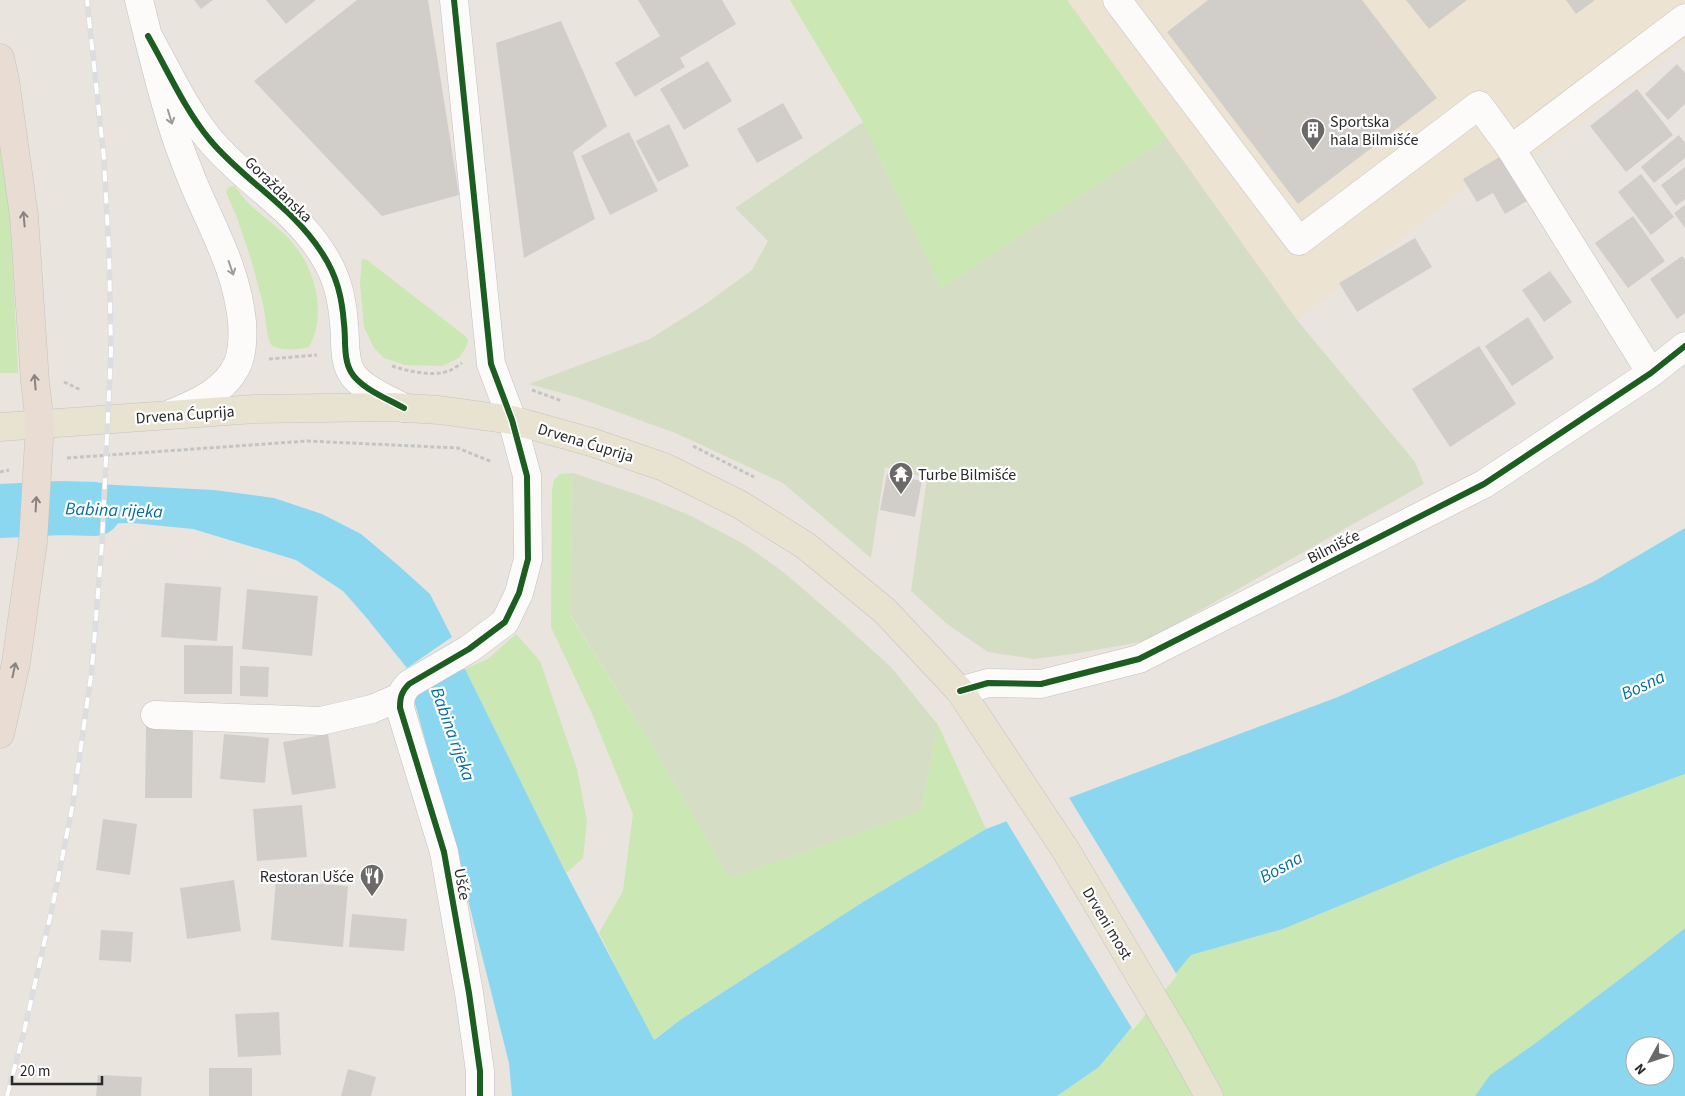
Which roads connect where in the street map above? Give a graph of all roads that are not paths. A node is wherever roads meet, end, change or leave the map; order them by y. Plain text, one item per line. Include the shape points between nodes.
1 (139, 0) edge
2 (454, 0) edge
3 (1117, 0) edge
4 (1685, 18) edge
5 (148, 36) junction
6 (0, 58) edge
7 (1511, 149) junction
8 (1685, 346) edge
9 (1651, 373) junction
10 (404, 408) junction
11 (169, 414) junction
12 (512, 420) junction
13 (40, 424) junction
14 (0, 427) edge
15 (405, 690) junction
16 (960, 691) junction
17 (155, 715) dead end
18 (0, 734) edge
19 (1002, 753) joint
20 (480, 1096) edge
21 (1209, 1096) edge

1 - 5 street, Goraždanska
2 - 12 street via 490,364
3 - 7 street via 1300,241 1478,105
4 - 7 street
5 - 10 street, Goraždanska via 193,117 211,141 292,216 322,253 340,288 345,353 351,372 364,386
5 -> 11 street, Goraždanska via 178,144 232,268 243,333 242,350 229,379 196,404
13 -> 6 highway via 24,216 6,80
7 - 9 street
8 - 9 street, Bilmišće
9 - 16 street, Bilmišće via 1484,484 1139,659 1041,684 988,683
10 - 11 main road, Drvena Ćuprija via 264,409
10 - 12 main road, Drvena Ćuprija
11 - 13 main road, Drvena Ćuprija
12 - 15 street via 527,476 528,559 519,593 505,622
12 - 16 main road, Drvena Ćuprija via 664,467 739,504 806,546 885,611
13 - 14 main road, Drvena Ćuprija
18 -> 13 highway via 16,663 34,542
15 - 17 street via 372,709 321,720
15 - 20 street, Ušće via 400,708 444,852 469,993 480,1071
16 - 19 main road, Drvena Ćuprija
19 - 21 main road, Drveni most via 1065,849

